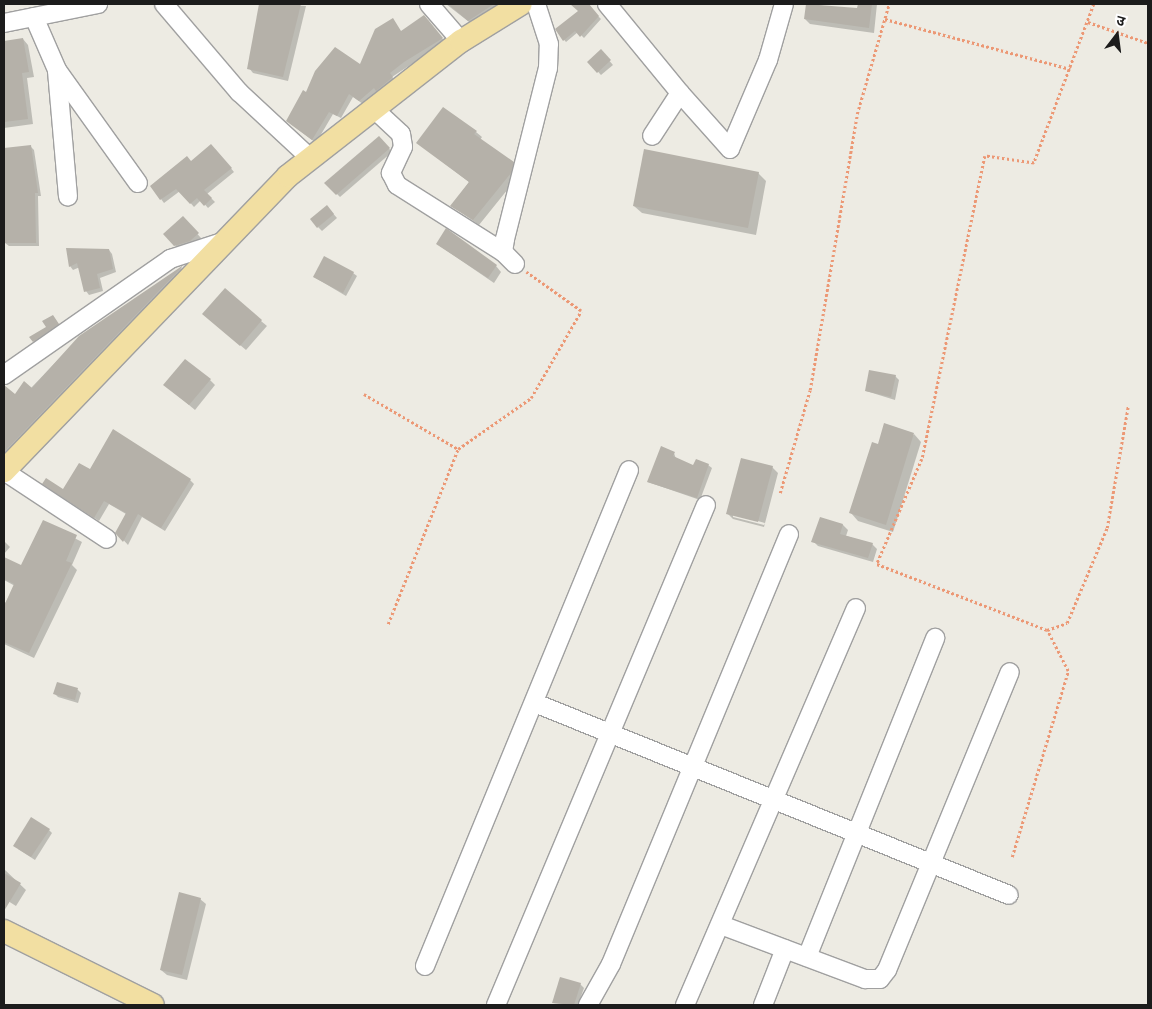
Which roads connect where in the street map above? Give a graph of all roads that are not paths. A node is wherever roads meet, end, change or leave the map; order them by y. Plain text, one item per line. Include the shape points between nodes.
1 (98, 4) edge
2 (164, 4) edge
3 (429, 4) edge
4 (521, 4) edge
5 (536, 4) edge
6 (607, 4) edge
7 (784, 4) edge
8 (55, 8) edge
9 (34, 17) junction
10 (4, 23) edge
11 (461, 41) junction
12 (57, 70) junction
13 (680, 93) junction
14 (373, 108) junction
15 (652, 136) dead end
16 (310, 158) junction
17 (138, 183) dead end
18 (68, 197) dead end
19 (225, 241) junction
20 (4, 375) edge
21 (629, 470) dead end
22 (4, 471) edge
23 (706, 505) dead end
24 (789, 534) dead end
25 (107, 539) dead end
26 (856, 608) dead end
27 (934, 638) dead end
28 (1010, 672) dead end
29 (535, 703) junction
30 (611, 736) junction
31 (694, 769) junction
32 (775, 801) junction
33 (858, 834) junction
34 (932, 864) junction
35 (1008, 895) dead end
36 (720, 924) junction
37 (4, 931) edge
38 (785, 949) junction
39 (807, 957) junction
40 (425, 966) dead end
41 (153, 1005) edge
42 (496, 1005) edge
43 (588, 1005) edge
44 (685, 1005) edge
45 (763, 1005) edge

1 - 8 street
2 - 16 street via 239,92
3 - 11 street
4 - 11 main road
5 - 14 street via 550,44 548,68 509,258 397,185 391,173 403,147 401,134
6 - 13 street
7 - 13 street via 768,60 730,149
8 - 9 street
9 - 10 street
9 - 12 street
11 - 14 main road
12 - 17 street
12 - 18 street
13 - 15 street
14 - 16 main road
16 - 19 main road
19 - 20 street via 170,259
19 - 22 main road
21 - 29 street
22 - 25 street
23 - 30 street
24 - 31 street
26 - 32 street
27 - 33 street
28 - 34 street
29 - 30 street
29 - 40 street
30 - 31 street
30 - 42 street
31 - 32 street
31 - 43 street via 611,964
32 - 33 street
32 - 36 street
33 - 34 street
33 - 39 street
34 - 35 street
34 - 39 street via 887,970 880,979 865,979
36 - 38 street
36 - 44 street
37 - 41 main road
38 - 39 street
38 - 45 street

